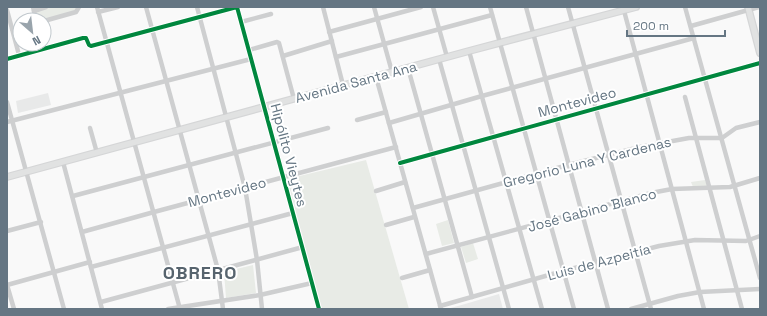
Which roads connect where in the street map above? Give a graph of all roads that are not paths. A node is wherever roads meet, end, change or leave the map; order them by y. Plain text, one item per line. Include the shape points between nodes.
1 (46, 7) edge
2 (79, 7) edge
3 (118, 7) edge
4 (146, 7) edge
5 (197, 7) edge
6 (237, 7) edge
7 (323, 7) edge
8 (374, 7) edge
9 (421, 7) edge
10 (433, 7) edge
11 (490, 7) edge
12 (526, 7) edge
13 (568, 7) edge
14 (636, 7) edge
15 (685, 7) edge
16 (759, 7) edge
17 (748, 8) edge
18 (33, 9) edge
19 (623, 9) edge
20 (7, 10) edge
21 (97, 10) edge
22 (271, 14) dead end
23 (492, 15) junction
24 (200, 17) junction
25 (52, 19) edge
26 (377, 19) junction
27 (241, 22) junction
28 (572, 23) junction
29 (691, 26) junction
30 (12, 29) edge
31 (153, 30) junction
32 (439, 30) junction
33 (329, 32) junction
34 (533, 34) junction
35 (694, 38) junction
36 (106, 42) junction
37 (332, 42) junction
38 (500, 43) junction
39 (384, 44) junction
40 (249, 50) junction
41 (469, 51) junction
42 (18, 52) edge
43 (760, 52) edge
44 (636, 54) junction
45 (19, 55) junction
46 (283, 56) junction
47 (336, 57) junction
48 (447, 57) junction
49 (251, 58) junction
50 (7, 59) edge
51 (439, 59) junction
52 (760, 63) edge
53 (214, 68) junction
54 (408, 68) junction
55 (584, 68) junction
56 (392, 72) junction
57 (376, 77) junction
58 (545, 79) junction
59 (706, 79) junction
60 (166, 80) junction
61 (343, 85) junction
62 (512, 88) junction
63 (120, 93) junction
64 (646, 95) junction
65 (482, 96) junction
66 (685, 97) dead end
67 (294, 98) junction
68 (7, 102) edge
69 (451, 104) junction
70 (265, 106) junction
71 (596, 109) junction
72 (386, 112) junction
73 (420, 113) junction
74 (226, 117) junction
75 (556, 119) junction
76 (357, 120) dead end
77 (10, 121) edge
78 (760, 122) edge
79 (389, 123) junction
80 (90, 128) dead end
81 (328, 128) dead end
82 (524, 128) junction
83 (181, 130) junction
84 (494, 136) junction
85 (696, 138) junction
86 (722, 138) junction
87 (274, 142) junction
88 (659, 142) junction
89 (134, 143) junction
90 (463, 145) junction
91 (396, 147) junction
92 (236, 152) junction
93 (98, 153) junction
94 (432, 154) junction
95 (609, 154) junction
96 (63, 162) junction
97 (400, 163) junction
98 (190, 164) junction
99 (568, 165) junction
100 (26, 172) junction
101 (537, 174) junction
102 (7, 177) edge
103 (144, 177) junction
104 (283, 177) junction
105 (760, 178) edge
106 (405, 182) junction
107 (506, 182) junction
108 (735, 186) junction
109 (245, 188) junction
110 (709, 188) junction
111 (672, 189) junction
112 (376, 190) dead end
113 (476, 190) junction
114 (73, 196) junction
115 (444, 199) junction
116 (200, 200) junction
117 (622, 201) junction
118 (413, 208) junction
119 (154, 212) junction
120 (581, 212) junction
121 (293, 213) junction
122 (414, 216) junction
123 (550, 220) junction
124 (41, 222) junction
125 (251, 224) junction
126 (386, 225) dead end
127 (519, 229) junction
128 (7, 232) edge
129 (82, 232) junction
130 (209, 235) junction
131 (489, 236) junction
132 (760, 236) edge
133 (686, 240) junction
134 (722, 240) junction
135 (749, 240) junction
136 (457, 245) junction
137 (302, 247) junction
138 (164, 248) junction
139 (636, 251) junction
140 (426, 254) junction
141 (257, 260) junction
142 (595, 262) junction
143 (91, 265) junction
144 (218, 270) junction
145 (430, 270) junction
146 (563, 271) junction
147 (54, 272) junction
148 (402, 278) dead end
149 (760, 278) edge
150 (534, 279) junction
151 (173, 282) junction
152 (312, 282) junction
153 (7, 285) edge
154 (503, 288) junction
155 (760, 289) edge
156 (737, 290) junction
157 (700, 292) junction
158 (260, 295) junction
159 (472, 297) junction
160 (222, 301) junction
161 (101, 302) junction
162 (650, 306) edge
163 (441, 307) edge
164 (180, 308) edge
165 (14, 309) edge
166 (64, 309) edge
167 (102, 309) edge
168 (168, 309) edge
169 (223, 309) edge
170 (262, 309) edge
171 (319, 309) edge
172 (508, 309) edge
173 (542, 309) edge
174 (574, 309) edge
175 (608, 309) edge
176 (631, 309) edge
177 (704, 309) edge
178 (742, 309) edge

1 - 18 street
2 - 25 street via 76,12
3 - 21 street
4 - 31 street
5 - 24 street
6 - 24 street
6 - 27 street, Hipólito Vieytes
7 - 33 street
8 - 26 street
9 - 26 street
10 - 32 street
11 - 23 street
12 - 34 street
13 - 28 street
14 - 19 main road, Avenida Santa Ana
15 - 29 street
16 - 17 street
17 - 29 street
17 - 43 main road
19 - 28 main road, Avenida Santa Ana
19 - 44 street
20 - 30 street
21 - 36 street
22 - 27 street
23 - 32 street
23 - 38 street
24 - 31 street
24 - 53 street
26 - 33 street
26 - 39 street
27 - 40 street, Hipólito Vieytes
28 - 34 main road, Avenida Santa Ana
28 - 55 street
29 - 35 street
31 - 36 street
31 - 60 street
32 - 39 street
32 - 48 street
33 - 37 street
34 - 38 main road, Avenida Santa Ana
34 - 58 street
35 - 44 street
35 - 59 street
36 - 45 street via 90,46 86,38 83,38
36 - 63 street
37 - 46 street
37 - 47 street
38 - 41 main road, Avenida Santa Ana
38 - 62 street
39 - 47 street
39 - 56 street
40 - 46 street via 277,42
40 - 49 street, Hipólito Vieytes
41 - 48 main road, Avenida Santa Ana
41 - 65 street
42 - 45 street
44 - 55 street
44 - 64 street
45 - 50 street
46 - 67 street
47 - 61 street
48 - 51 main road, Avenida Santa Ana
49 - 53 street
49 - 70 street, Hipólito Vieytes
51 - 54 main road, Avenida Santa Ana
51 - 69 street
52 - 59 street, Montevideo
53 - 60 street
53 - 74 street
54 - 56 main road, Avenida Santa Ana
54 - 73 street
55 - 58 street
55 - 71 street
56 - 57 main road, Avenida Santa Ana
57 - 61 main road, Avenida Santa Ana
57 - 72 street
58 - 62 street
58 - 75 street
59 - 64 street, Montevideo
59 - 86 street
60 - 63 street
60 - 83 street
61 - 67 main road, Avenida Santa Ana
62 - 65 street
62 - 82 street
63 - 77 street
63 - 89 street
64 - 71 street, Montevideo
64 - 88 street
65 - 69 street
65 - 84 street
66 - 85 street
67 - 70 main road, Avenida Santa Ana
68 - 77 street
69 - 73 street
69 - 90 street
70 - 74 main road, Avenida Santa Ana
70 - 87 street, Hipólito Vieytes
71 - 75 street, Montevideo
71 - 95 street
72 - 76 street
72 - 79 street
73 - 79 street
73 - 94 street
74 - 83 main road, Avenida Santa Ana
74 - 92 street
75 - 82 street, Montevideo
75 - 99 street
77 - 100 street
78 - 86 street via 736,128
79 - 91 street
80 - 93 street
81 - 87 street
82 - 84 street, Montevideo
82 - 101 street
83 - 89 main road, Avenida Santa Ana
83 - 98 street
84 - 90 street, Montevideo
84 - 107 street
85 - 86 street, Gregorio Luna Y Cardenas
85 - 88 street, Gregorio Luna Y Cardenas
85 - 110 street
86 - 108 street
87 - 92 street
87 - 104 street, Hipólito Vieytes
88 - 95 street, Gregorio Luna Y Cardenas
88 - 111 street
89 - 93 main road, Avenida Santa Ana
89 - 103 street
90 - 94 street, Montevideo
90 - 113 street
91 - 97 street
91 - 104 street, Montevideo
92 - 98 street
92 - 109 street
93 - 96 main road, Avenida Santa Ana
94 - 97 street, Montevideo
94 - 115 street
95 - 99 street, Gregorio Luna Y Cardenas
95 - 117 street
96 - 100 main road, Avenida Santa Ana
96 - 114 street
97 - 106 street
98 - 103 street
98 - 116 street
99 - 101 street, Gregorio Luna Y Cardenas
99 - 120 street
100 - 102 main road, Avenida Santa Ana
100 - 124 street
101 - 107 street, Gregorio Luna Y Cardenas
101 - 123 street
103 - 114 street
103 - 119 street
104 - 109 street, Montevideo
104 - 121 street, Hipólito Vieytes
105 - 108 street, José Gabino Blanco
106 - 112 street
106 - 118 street
107 - 113 street, Gregorio Luna Y Cardenas
107 - 127 street
108 - 110 street, José Gabino Blanco
108 - 135 street
109 - 116 street, Montevideo
109 - 125 street
110 - 111 street, José Gabino Blanco
110 - 134 street
111 - 117 street, José Gabino Blanco
111 - 133 street
113 - 115 street, Gregorio Luna Y Cardenas
113 - 131 street
114 - 129 street
115 - 118 street, Gregorio Luna Y Cardenas
115 - 136 street
116 - 119 street, Montevideo
116 - 130 street
117 - 120 street, José Gabino Blanco
117 - 139 street
118 - 122 street
119 - 129 street, Montevideo
119 - 138 street
120 - 123 street, José Gabino Blanco
120 - 142 street
121 - 125 street
121 - 137 street, Hipólito Vieytes
122 - 126 street
122 - 140 street
123 - 127 street, José Gabino Blanco
123 - 146 street
124 - 128 street
124 - 147 street
125 - 130 street
125 - 141 street
127 - 131 street, José Gabino Blanco
127 - 150 street
129 - 143 street
130 - 138 street
130 - 144 street
131 - 136 street, José Gabino Blanco
131 - 154 street
132 - 135 street, Luis de Azpeitía
133 - 134 street, Luis de Azpeitía
133 - 139 street, Luis de Azpeitía
133 - 157 street
134 - 135 street, Luis de Azpeitía
134 - 156 street
135 - 149 street
136 - 140 street, José Gabino Blanco
136 - 159 street
137 - 141 street
137 - 152 street, Hipólito Vieytes
138 - 143 street
138 - 151 street
139 - 142 street, Luis de Azpeitía
139 - 162 street
140 - 145 street
141 - 144 street
141 - 158 street
142 - 146 street, Luis de Azpeitía
142 - 175 street
143 - 147 street
143 - 161 street
144 - 151 street
144 - 160 street
145 - 148 street
145 - 163 street
146 - 150 street, Luis de Azpeitía
146 - 174 street
147 - 153 street
147 - 166 street
150 - 154 street, Luis de Azpeitía
150 - 173 street
151 - 161 street
151 - 164 street
152 - 158 street
152 - 171 street, Hipólito Vieytes
153 - 165 street
154 - 159 street, Luis de Azpeitía
154 - 172 street
155 - 156 street
156 - 157 street
156 - 178 street
157 - 162 street via 678,296
157 - 177 street
158 - 160 street
158 - 170 street
159 - 163 street, Luis de Azpeitía
160 - 164 street
160 - 169 street
161 - 167 street
162 - 176 street
164 - 168 street

